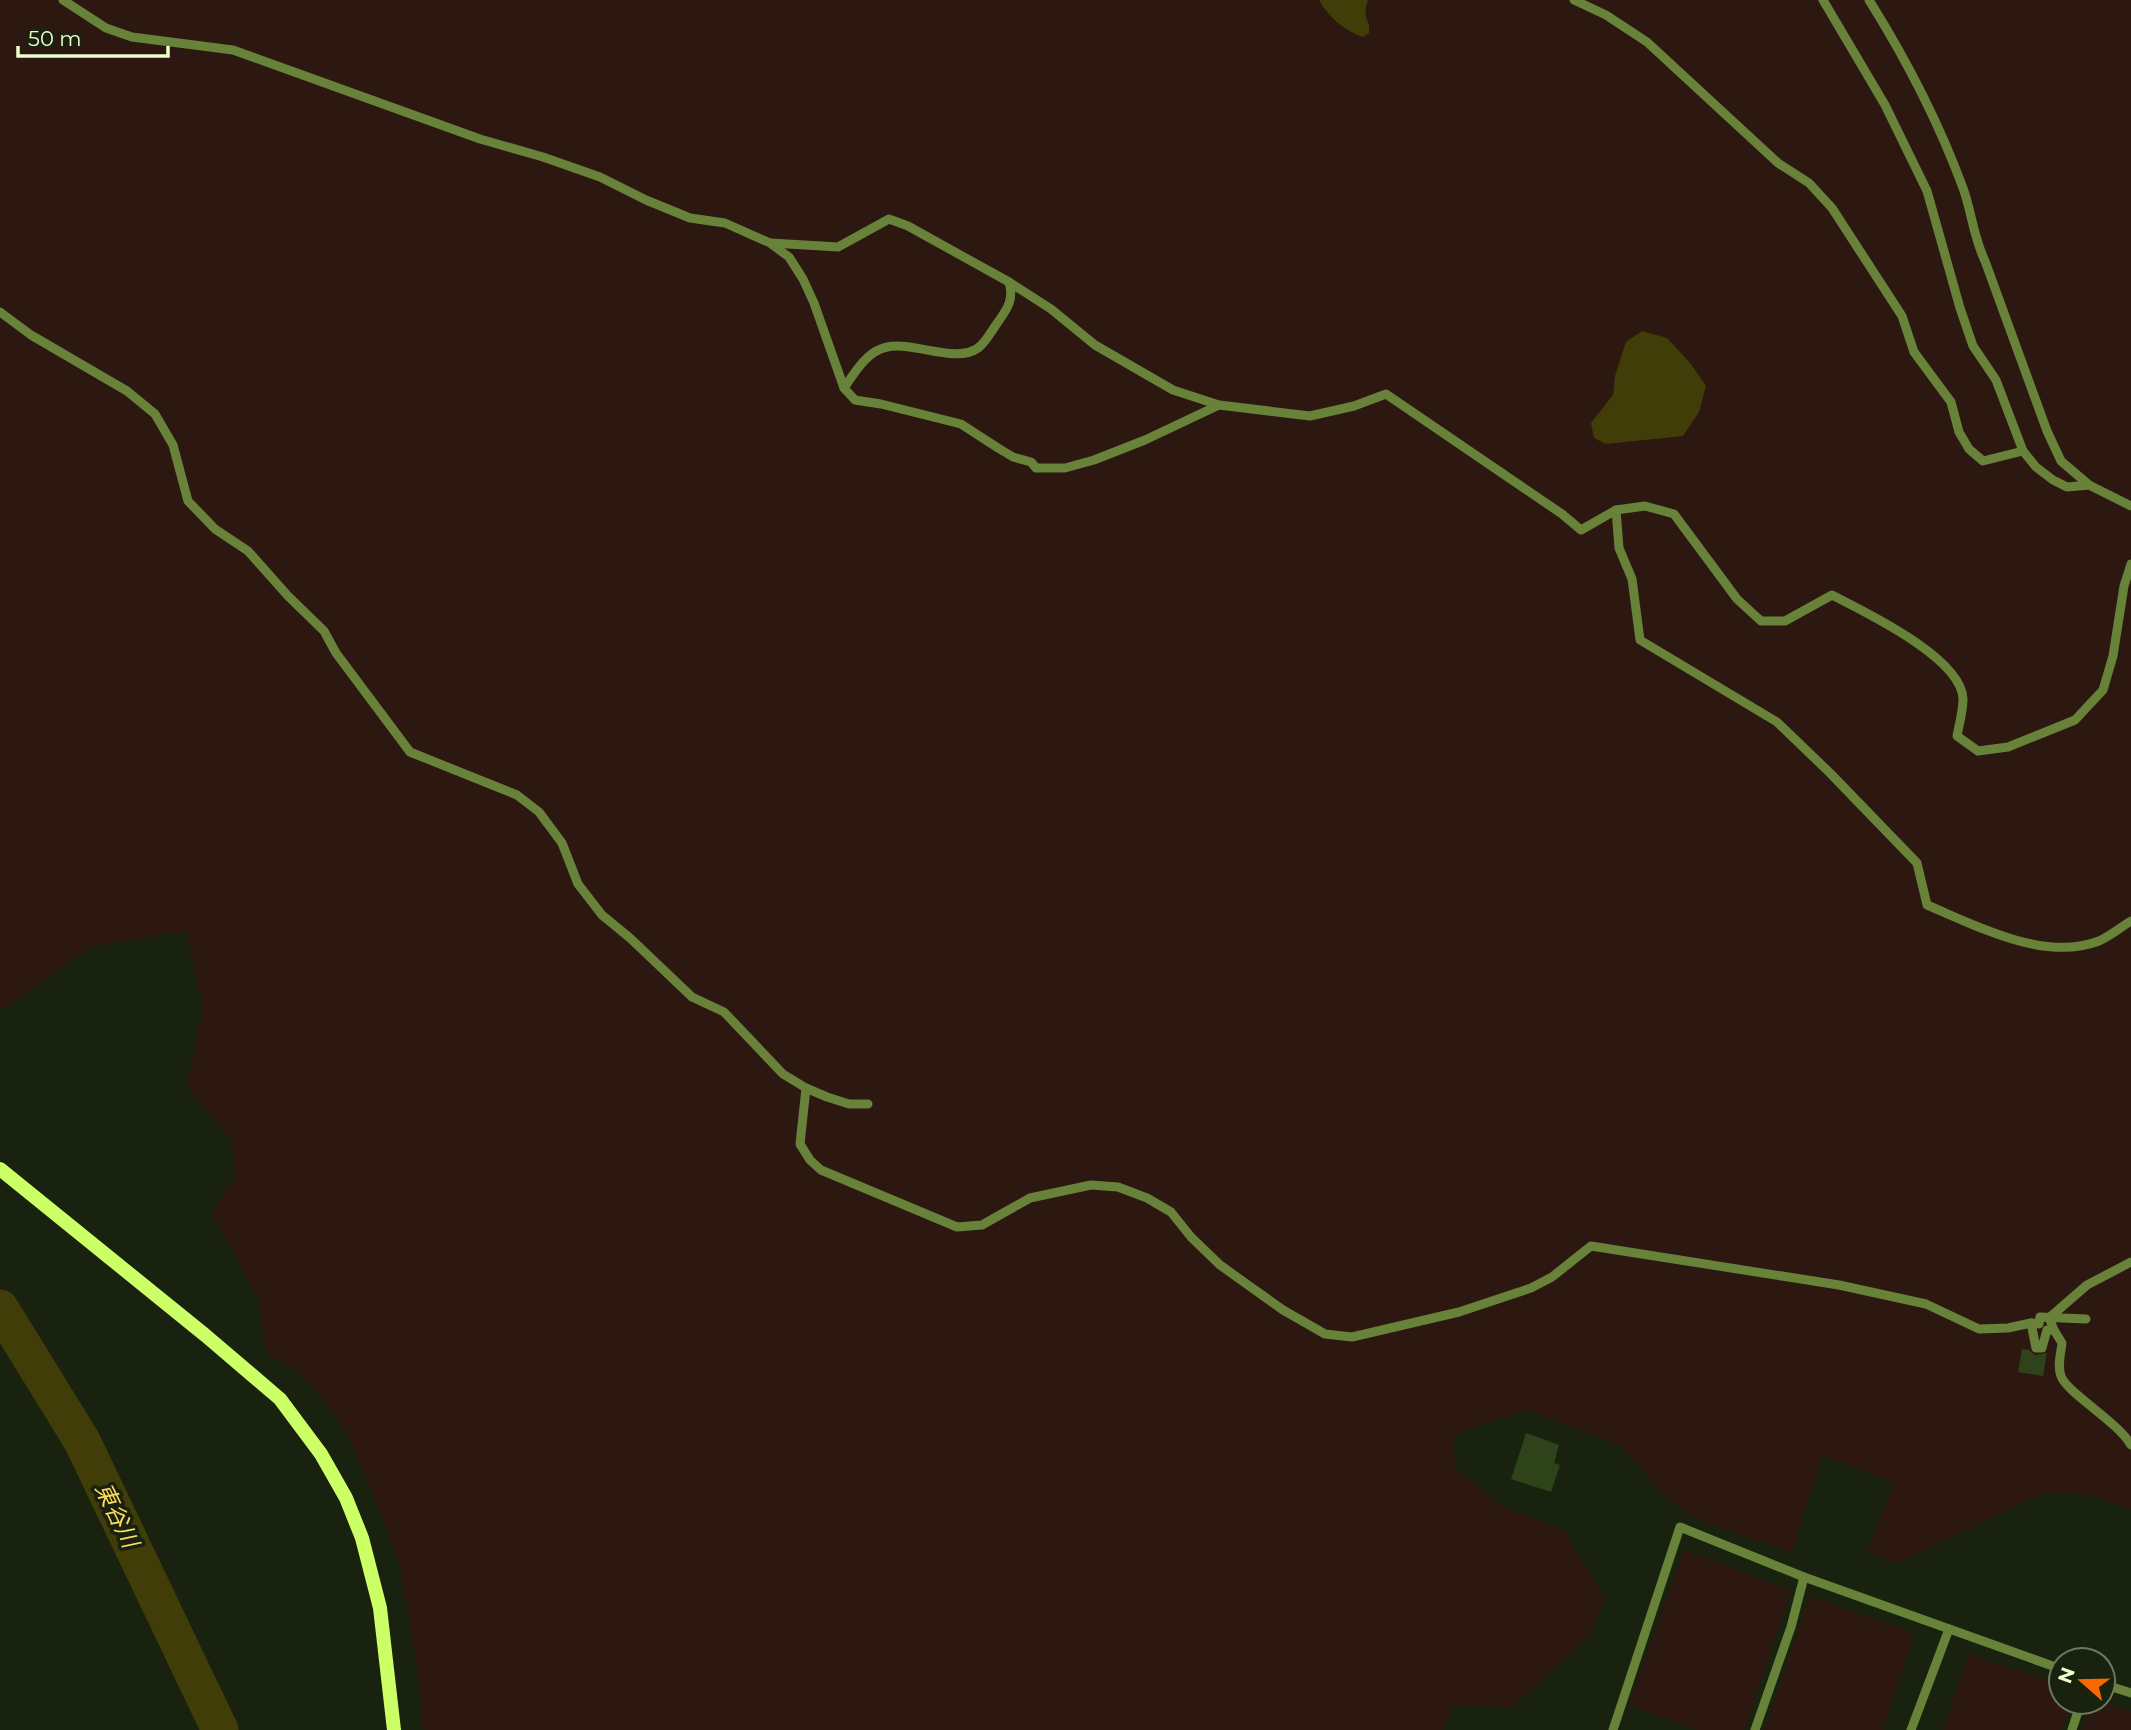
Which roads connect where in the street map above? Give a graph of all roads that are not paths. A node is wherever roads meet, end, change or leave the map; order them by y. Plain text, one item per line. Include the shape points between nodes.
1 (63, 0) edge
2 (1574, 0) edge
3 (1823, 0) edge
4 (1870, 0) edge
5 (770, 243) junction
6 (1010, 282) junction
7 (0, 312) edge
8 (844, 388) junction
9 (1219, 405) junction
10 (2023, 451) junction
11 (2089, 485) junction
12 (2131, 506) edge
13 (1616, 510) junction
14 (2131, 564) edge
15 (2131, 921) edge
16 (806, 1088) junction
17 (868, 1104) dead end
18 (0, 1169) edge
19 (2131, 1262) edge
20 (2049, 1318) junction
21 (2086, 1319) dead end
22 (2031, 1323) junction
23 (2054, 1330) junction
24 (2131, 1445) edge
25 (1804, 1577) junction
26 (1949, 1629) junction
27 (2047, 1664) edge
28 (394, 1730) edge
29 (1613, 1730) edge
30 (1755, 1730) edge
31 (1911, 1730) edge

1 - 5 lane via 106,28 132,37 233,50 600,177 690,218 725,223
2 - 10 lane via 1647,42 1778,163 1809,183 1832,208 1902,316 1914,352 1951,402 1969,449 1983,461
3 - 10 lane via 1885,105 1927,191 1973,346 1996,380
4 - 11 lane via 1926,102 1964,191 1975,242 2047,431 2061,461
5 - 6 lane via 838,247 889,219
5 - 8 lane via 789,257 803,279
6 - 8 lane via 1009,307 981,347 957,354 888,346 872,353
6 - 9 lane via 1095,345 1173,390
7 - 16 lane via 127,391 155,414 173,445 188,501 248,551 324,631 410,752 517,795 539,812 562,843 578,884 602,915 692,997 724,1012 783,1074
8 - 9 lane via 855,400 961,424 1036,468 1065,468 1094,460
9 - 13 lane via 1310,416 1385,394 1581,530
10 - 11 lane via 2053,480 2067,487
11 - 12 lane
13 - 14 lane via 1645,506 1674,514 1737,599 1761,621 1785,621 1832,595 1924,648 1951,670 1964,697 1957,736 1978,751 2008,747 2075,720 2103,690
13 - 15 lane via 1619,548 1632,579 1640,640 1777,722 1917,863 1927,905 1991,932 2047,947 2098,941
16 - 17 lane via 849,1104
16 - 22 lane via 800,1144 821,1170 957,1227 982,1225 1030,1198 1091,1185 1118,1187 1171,1212 1220,1265 1325,1334 1352,1337 1459,1312 1531,1288 1591,1246 1876,1293 1926,1304 1979,1329
18 - 28 street via 280,1399 321,1454 362,1538 380,1608
19 - 20 lane via 2087,1285
20 - 21 lane
20 - 22 lane
20 - 23 lane
22 - 23 lane via 2035,1349 2042,1349 2047,1330
23 - 24 lane via 2062,1343 2061,1377
25 - 26 lane
25 - 29 lane via 1680,1527
25 - 30 lane
26 - 27 lane
26 - 31 lane

